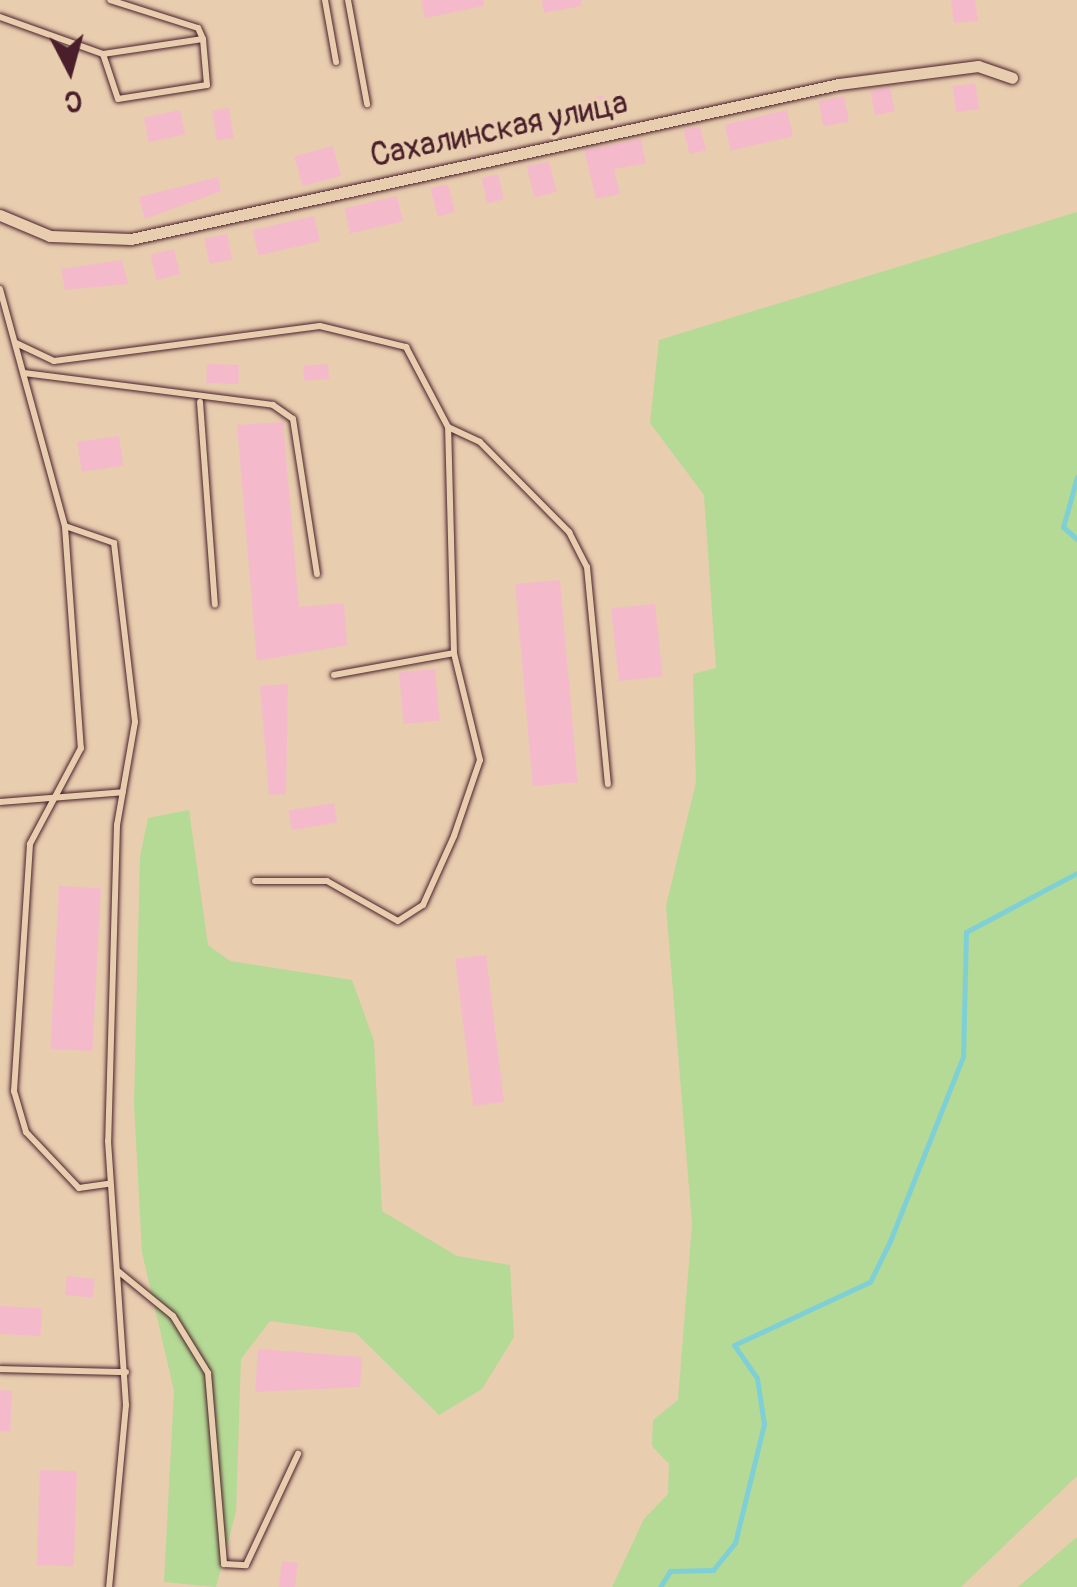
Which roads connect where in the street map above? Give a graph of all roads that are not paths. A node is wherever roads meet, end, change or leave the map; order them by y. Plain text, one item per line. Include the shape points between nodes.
1 (110, 0) edge
2 (325, 0) edge
3 (348, 0) edge
4 (0, 17) edge
5 (203, 39) junction
6 (103, 54) junction
7 (336, 62) dead end
8 (1012, 78) dead end
9 (367, 104) dead end
10 (0, 216) edge
11 (0, 289) edge
12 (15, 342) junction
13 (23, 372) junction
14 (200, 402) junction
15 (448, 427) junction
16 (65, 526) junction
17 (317, 574) dead end
18 (216, 604) dead end
19 (454, 653) junction
20 (334, 674) dead end
21 (608, 784) dead end
22 (122, 792) junction
23 (0, 802) edge
24 (58, 802) junction
25 (255, 880) dead end
26 (110, 1184) junction
27 (118, 1271) junction
28 (0, 1368) edge
29 (126, 1372) junction
30 (298, 1454) dead end
31 (109, 1587) edge

1 - 5 lane via 198,28
2 - 7 lane
3 - 9 lane
4 - 6 lane
5 - 6 lane
5 - 6 lane via 207,84 118,100
8 - 10 street, Сахалинская улица via 978,66 839,84 131,239 50,236
11 - 12 lane
12 - 13 lane
12 - 15 lane via 54,362 320,326 370,333 406,348
13 - 14 lane
13 - 16 lane
14 - 17 lane via 273,405 293,419
14 - 18 lane
15 - 19 lane
15 - 21 lane via 480,442 569,532 587,567
16 - 22 lane via 114,542 135,722
16 - 24 lane via 82,748
19 - 20 lane
19 - 25 lane via 478,739 477,780 413,917 382,916 327,881
22 - 24 lane
22 - 26 lane
23 - 24 lane
24 - 26 lane via 30,844 24,876 14,1091 26,1132 79,1188
26 - 27 lane
27 - 29 lane
27 - 30 lane via 173,1316 208,1373 224,1564 246,1565
28 - 29 lane
29 - 31 lane

